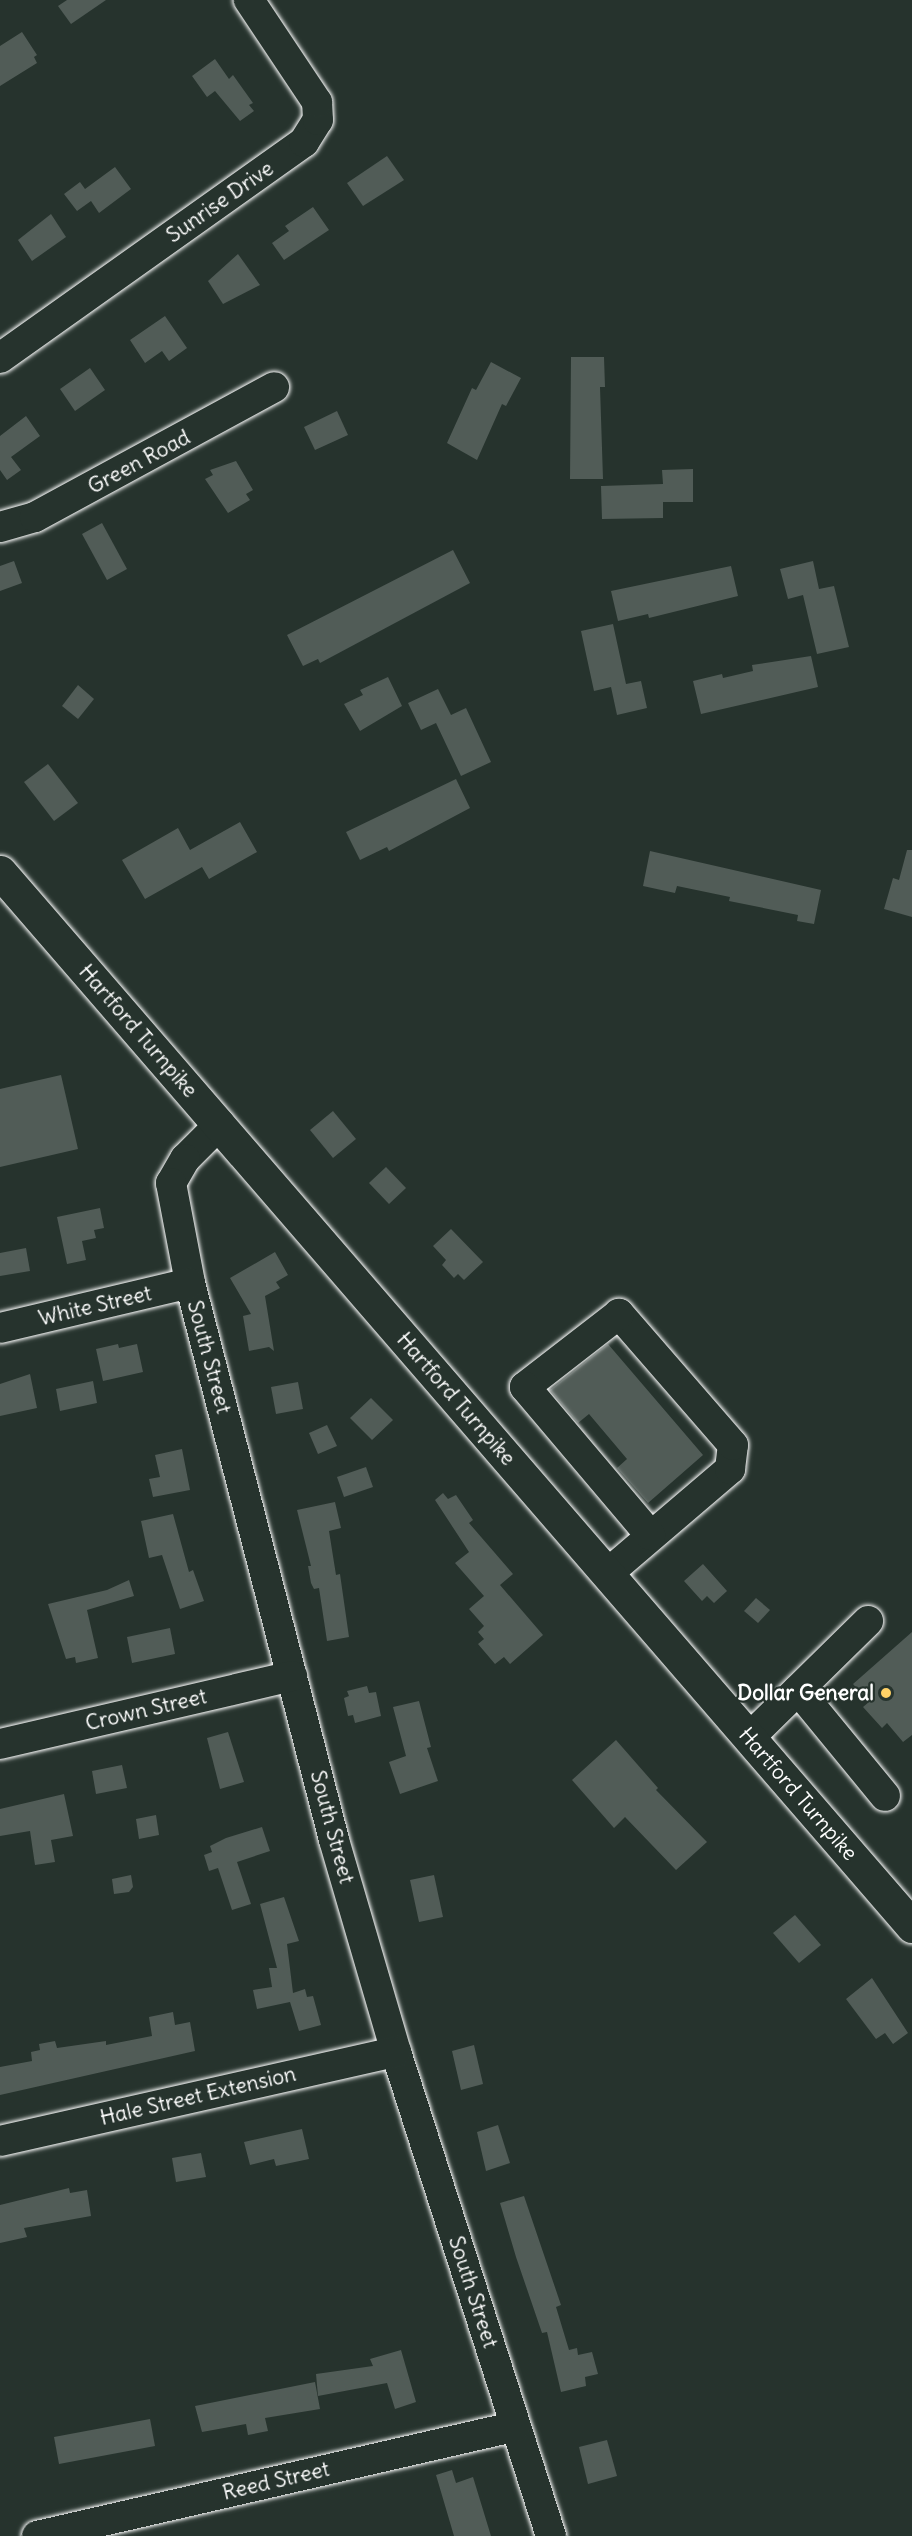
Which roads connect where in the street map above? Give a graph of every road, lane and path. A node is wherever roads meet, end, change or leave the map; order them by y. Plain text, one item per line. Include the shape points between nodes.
1 (249, 0) edge
2 (0, 357) edge
3 (274, 387) dead end
4 (0, 527) edge
5 (0, 872) edge
6 (220, 1124) junction
7 (190, 1284) junction
8 (0, 1328) edge
9 (650, 1535) junction
10 (607, 1574) junction
11 (868, 1621) dead end
12 (292, 1676) junction
13 (798, 1690) junction
14 (749, 1738) junction
15 (0, 1743) edge
16 (885, 1796) dead end
17 (912, 1926) edge
18 (396, 2052) junction
19 (0, 2141) edge
20 (516, 2426) junction
21 (37, 2536) edge
22 (551, 2536) edge

1 - 2 street, Sunrise Drive via 317,102 318,120 304,142
3 - 4 street, Green Road via 35,517
5 - 6 main road, Hartford Turnpike
6 - 7 street, South Street via 185,1159 171,1184
6 - 10 main road, Hartford Turnpike
7 - 8 street, White Street
7 - 12 street, South Street
9 - 9 street via 730,1469 733,1445 619,1314 525,1387
9 - 10 street
10 - 14 main road, Hartford Turnpike
11 - 13 street
12 - 15 street, Crown Street
12 - 18 street, South Street
13 - 14 street
13 - 16 street
14 - 17 main road, Hartford Turnpike
18 - 19 street, Hale Street Extension
18 - 20 street, South Street
20 - 21 street, Reed Street
20 - 22 street, South Street

